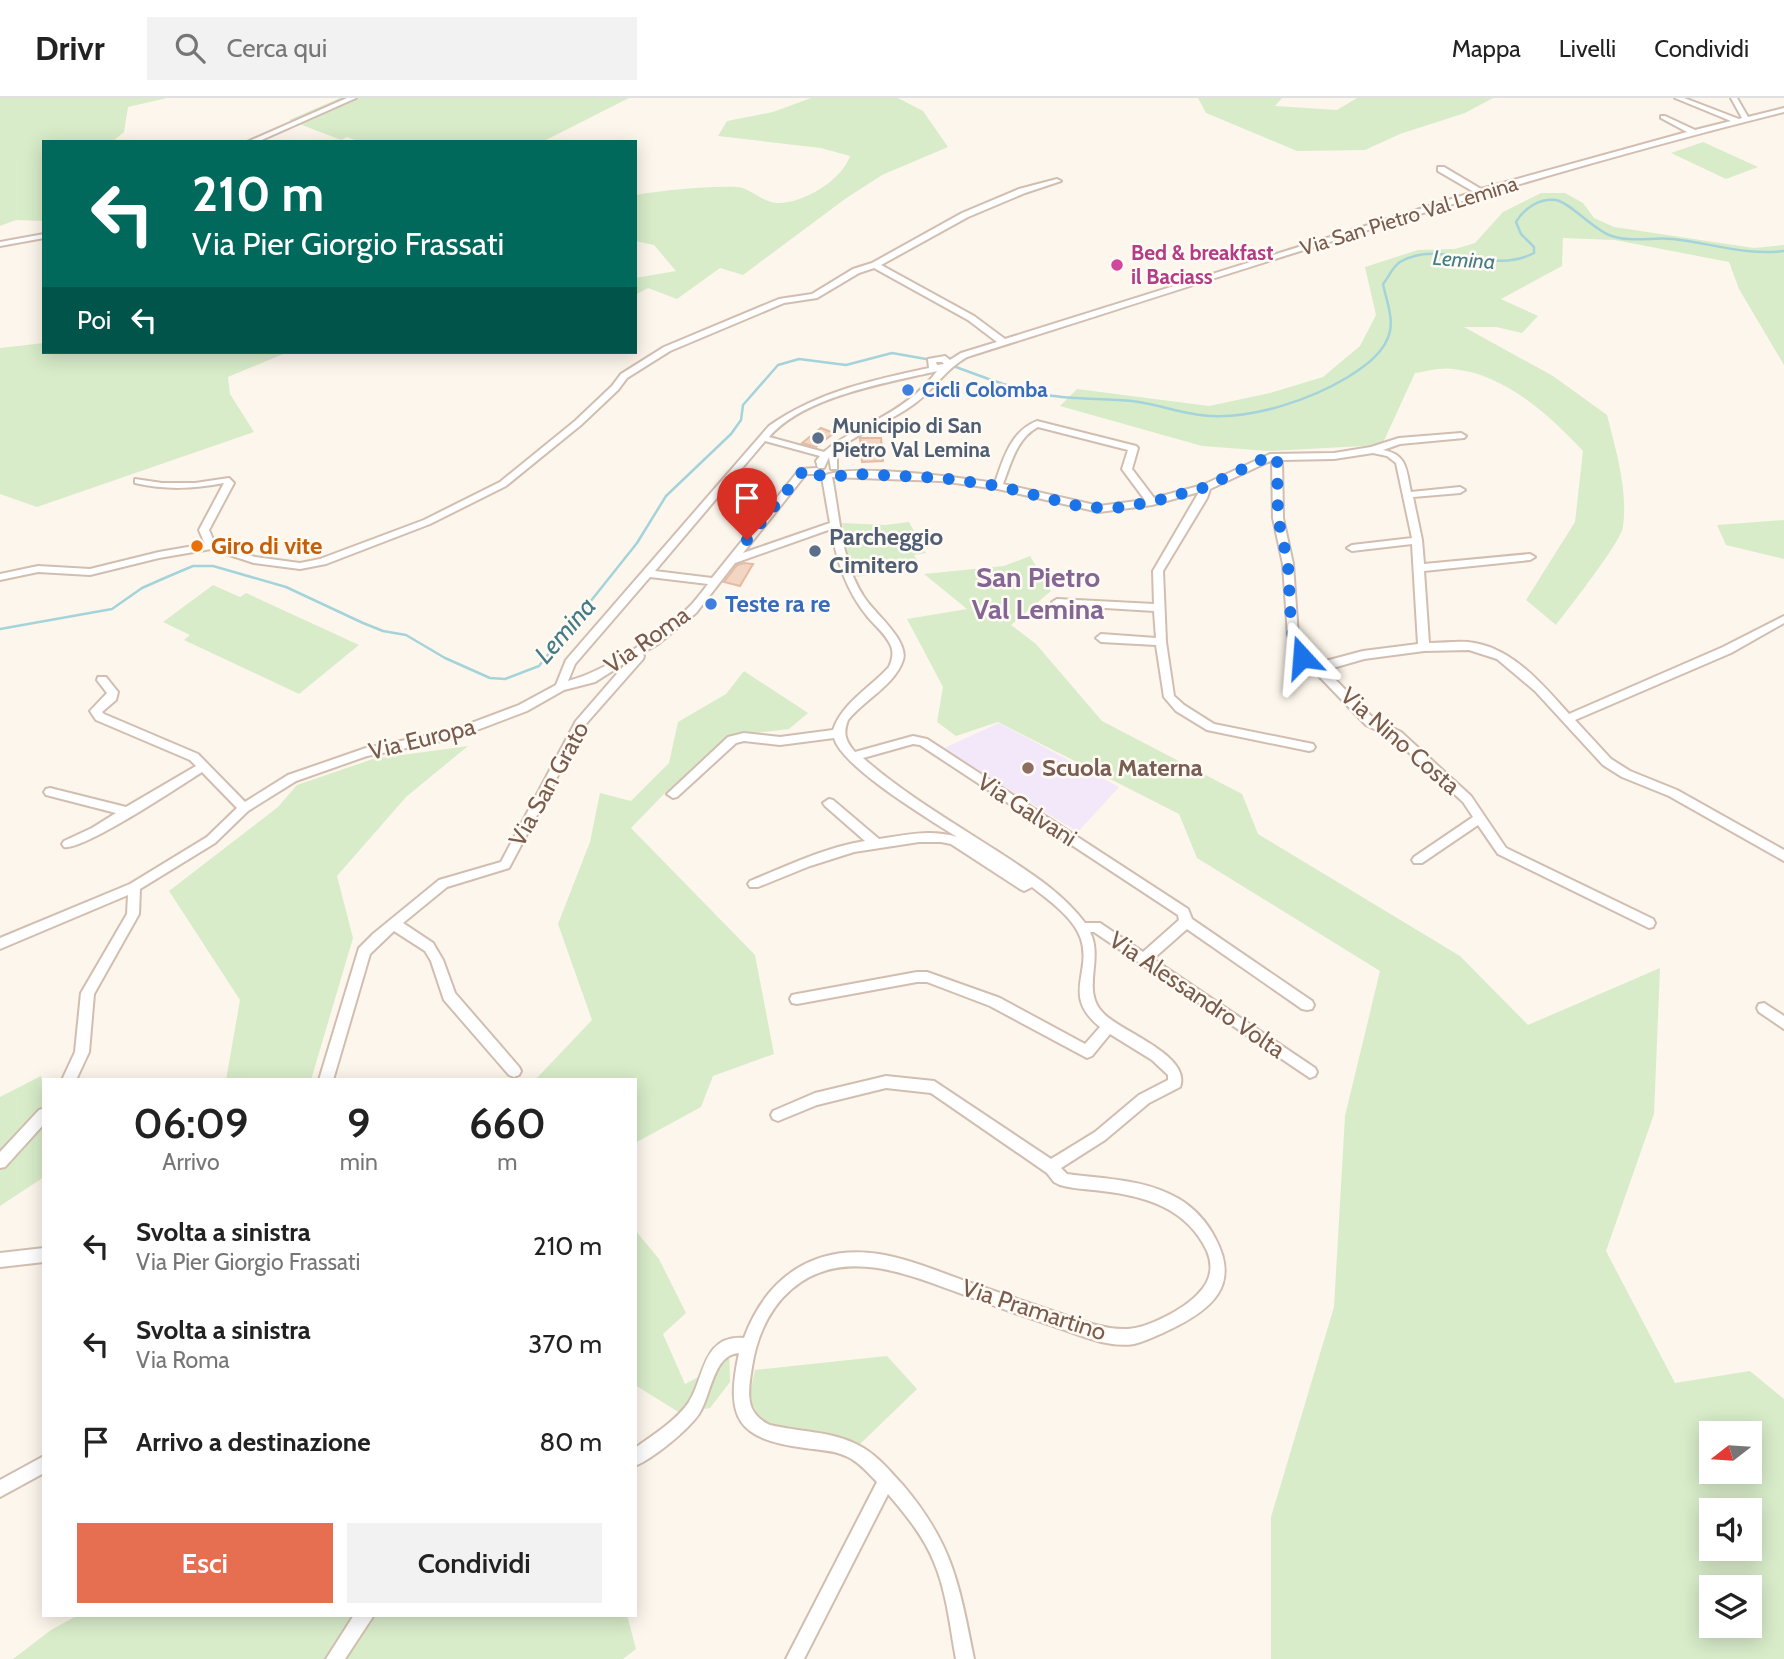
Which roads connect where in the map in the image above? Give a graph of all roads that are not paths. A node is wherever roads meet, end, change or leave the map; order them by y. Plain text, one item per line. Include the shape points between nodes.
1 (352, 98) edge
2 (1678, 98) edge
3 (1734, 98) edge
4 (1784, 110) edge
5 (1760, 116) junction
6 (1663, 117) dead end
7 (1742, 120) junction
8 (1784, 120) edge
9 (1693, 132) junction
10 (255, 140) edge
11 (1441, 169) dead end
12 (1057, 181) dead end
13 (1482, 193) junction
14 (42, 236) edge
15 (0, 244) edge
16 (875, 265) junction
17 (1004, 343) junction
18 (939, 367) junction
19 (1461, 436) dead end
20 (763, 438) junction
21 (832, 449) junction
22 (1373, 450) junction
23 (1277, 457) junction
24 (828, 471) junction
25 (801, 474) junction
26 (138, 481) dead end
27 (998, 486) junction
28 (1206, 487) junction
29 (1460, 490) dead end
30 (1407, 495) junction
31 (1152, 502) junction
32 (836, 524) junction
33 (1417, 540) junction
34 (211, 546) junction
35 (1352, 548) dead end
36 (1530, 557) dead end
37 (730, 561) junction
38 (1420, 568) junction
39 (647, 573) junction
40 (0, 577) edge
41 (714, 583) junction
42 (1057, 602) dead end
43 (1160, 608) junction
44 (1784, 619) edge
45 (1101, 638) dead end
46 (654, 641) junction
47 (1161, 642) junction
48 (1424, 647) junction
49 (1317, 667) junction
50 (102, 680) dead end
51 (560, 687) junction
52 (1567, 719) junction
53 (838, 733) junction
54 (1309, 747) dead end
55 (853, 757) junction
56 (204, 766) junction
57 (50, 792) dead end
58 (673, 794) dead end
59 (829, 803) dead end
60 (244, 808) junction
61 (128, 812) junction
62 (1478, 819) junction
63 (876, 843) junction
64 (68, 844) dead end
65 (1784, 856) edge
66 (1418, 860) dead end
67 (1032, 881) junction
68 (754, 884) dead end
69 (134, 887) junction
70 (1186, 922) junction
71 (1649, 923) dead end
72 (394, 924) junction
73 (1081, 928) junction
74 (0, 944) edge
75 (1144, 958) junction
76 (797, 999) dead end
77 (1307, 1005) dead end
78 (1765, 1008) dead end
79 (1784, 1023) edge
80 (1109, 1025) junction
81 (514, 1071) dead end
82 (1310, 1072) dead end
83 (70, 1078) edge
84 (327, 1078) edge
85 (778, 1115) dead end
86 (42, 1116) edge
87 (0, 1162) edge
88 (1052, 1168) junction
89 (42, 1255) edge
90 (0, 1260) edge
91 (749, 1346) junction
92 (637, 1456) edge
93 (42, 1465) edge
94 (886, 1481) junction
95 (0, 1489) edge
96 (364, 1617) edge
97 (335, 1659) edge
98 (795, 1659) edge
99 (965, 1659) edge

1 - 10 street
2 - 7 street
3 - 7 street
4 - 5 street, Via San Pietro Val Lemina
5 - 7 street, Via San Pietro Val Lemina
5 - 8 street
6 - 9 street
7 - 9 street, Via San Pietro Val Lemina
9 - 13 street, Via San Pietro Val Lemina
11 - 13 street
12 - 16 street via 965,215
13 - 17 street, Via San Pietro Val Lemina
14 - 15 street
16 - 17 street via 971,318
16 - 34 street via 814,296 782,300 640,364 578,423 503,484 428,522 300,566 254,560
17 - 18 street, Via San Pietro Val Lemina
18 - 20 street via 804,408 780,421
18 - 21 street via 906,405
19 - 22 street via 1399,441
20 - 21 street
20 - 39 street
21 - 24 street
21 - 25 street, Via Roma via 814,459
22 - 23 street
22 - 30 street via 1400,462
23 - 28 street via 1263,459
23 - 49 street, Via Nino Costa via 1278,518 1288,564 1293,636 1302,657
24 - 25 street
24 - 27 street
24 - 32 street
25 - 37 street, Via Roma
26 - 34 street via 195,486 226,480 227,491 204,530
27 - 31 street via 1083,507
27 - 31 street via 1013,449 1030,426 1037,424 1133,448 1127,469
28 - 31 street
28 - 43 street via 1158,571
29 - 30 street
30 - 33 street
32 - 37 street
32 - 53 street via 850,586 895,643 899,656 893,669 844,716
33 - 35 street
33 - 38 street
34 - 40 street via 90,572 38,569
36 - 38 street
37 - 41 street, Via Roma
38 - 48 street
39 - 41 street
39 - 51 street via 570,663
41 - 46 street, Via Roma via 692,611
42 - 43 street
43 - 47 street
44 - 52 street via 1727,650
45 - 47 street
46 - 51 street, Via Roma via 591,679
46 - 72 street, Via San Grato via 580,724 505,865 443,883
47 - 54 street via 1169,697 1180,708 1211,727
48 - 49 street
48 - 52 street via 1469,646 1501,656
49 - 62 street, Via Nino Costa via 1370,722 1397,735 1425,758 1467,799
50 - 56 street via 113,692 96,711 100,717 179,750
51 - 60 street, Via Europa via 523,708 452,735 366,752 292,778
52 - 65 street via 1591,747 1626,774 1673,793
53 - 55 street via 841,745
53 - 58 street via 780,741 732,740
55 - 67 street
55 - 70 street, Via Galvani via 913,740 923,742 1184,912
56 - 60 street
56 - 61 street
57 - 61 street
59 - 63 street
60 - 69 street, Via Europa via 211,840
61 - 64 street
62 - 66 street, Via Nino Costa
62 - 71 street, Via Nino Costa via 1502,851
63 - 67 street via 948,838 1024,886
63 - 68 street
67 - 73 street
69 - 74 street, Via Europa
69 - 83 street via 133,914 88,993 82,1052
70 - 75 street
70 - 77 street, Via Galvani
72 - 81 street via 429,947 450,996
72 - 84 street, Via San Grato via 360,960
73 - 75 street, Via Alessandro Volta via 1096,927
73 - 80 street via 1089,945 1086,999
75 - 82 street, Via Alessandro Volta
76 - 80 street via 917,977 995,1002 1087,1052
78 - 79 street
80 - 88 street via 1171,1068 1176,1078
85 - 88 street, Via Pramartino via 815,1100 886,1082 934,1087
86 - 87 street
88 - 91 street, Via Pramartino via 1065,1180 1146,1193 1182,1210 1204,1233 1218,1259 1213,1291 1171,1321 1139,1335 1115,1337 909,1268 852,1259 803,1273 778,1291 760,1315
89 - 90 street
91 - 92 street via 736,1343 725,1347 694,1408
91 - 94 street, Via Pramartino via 741,1405 753,1426 761,1432 850,1449
93 - 95 street
94 - 98 street
94 - 99 street, Via Pramartino via 939,1553
96 - 97 street

